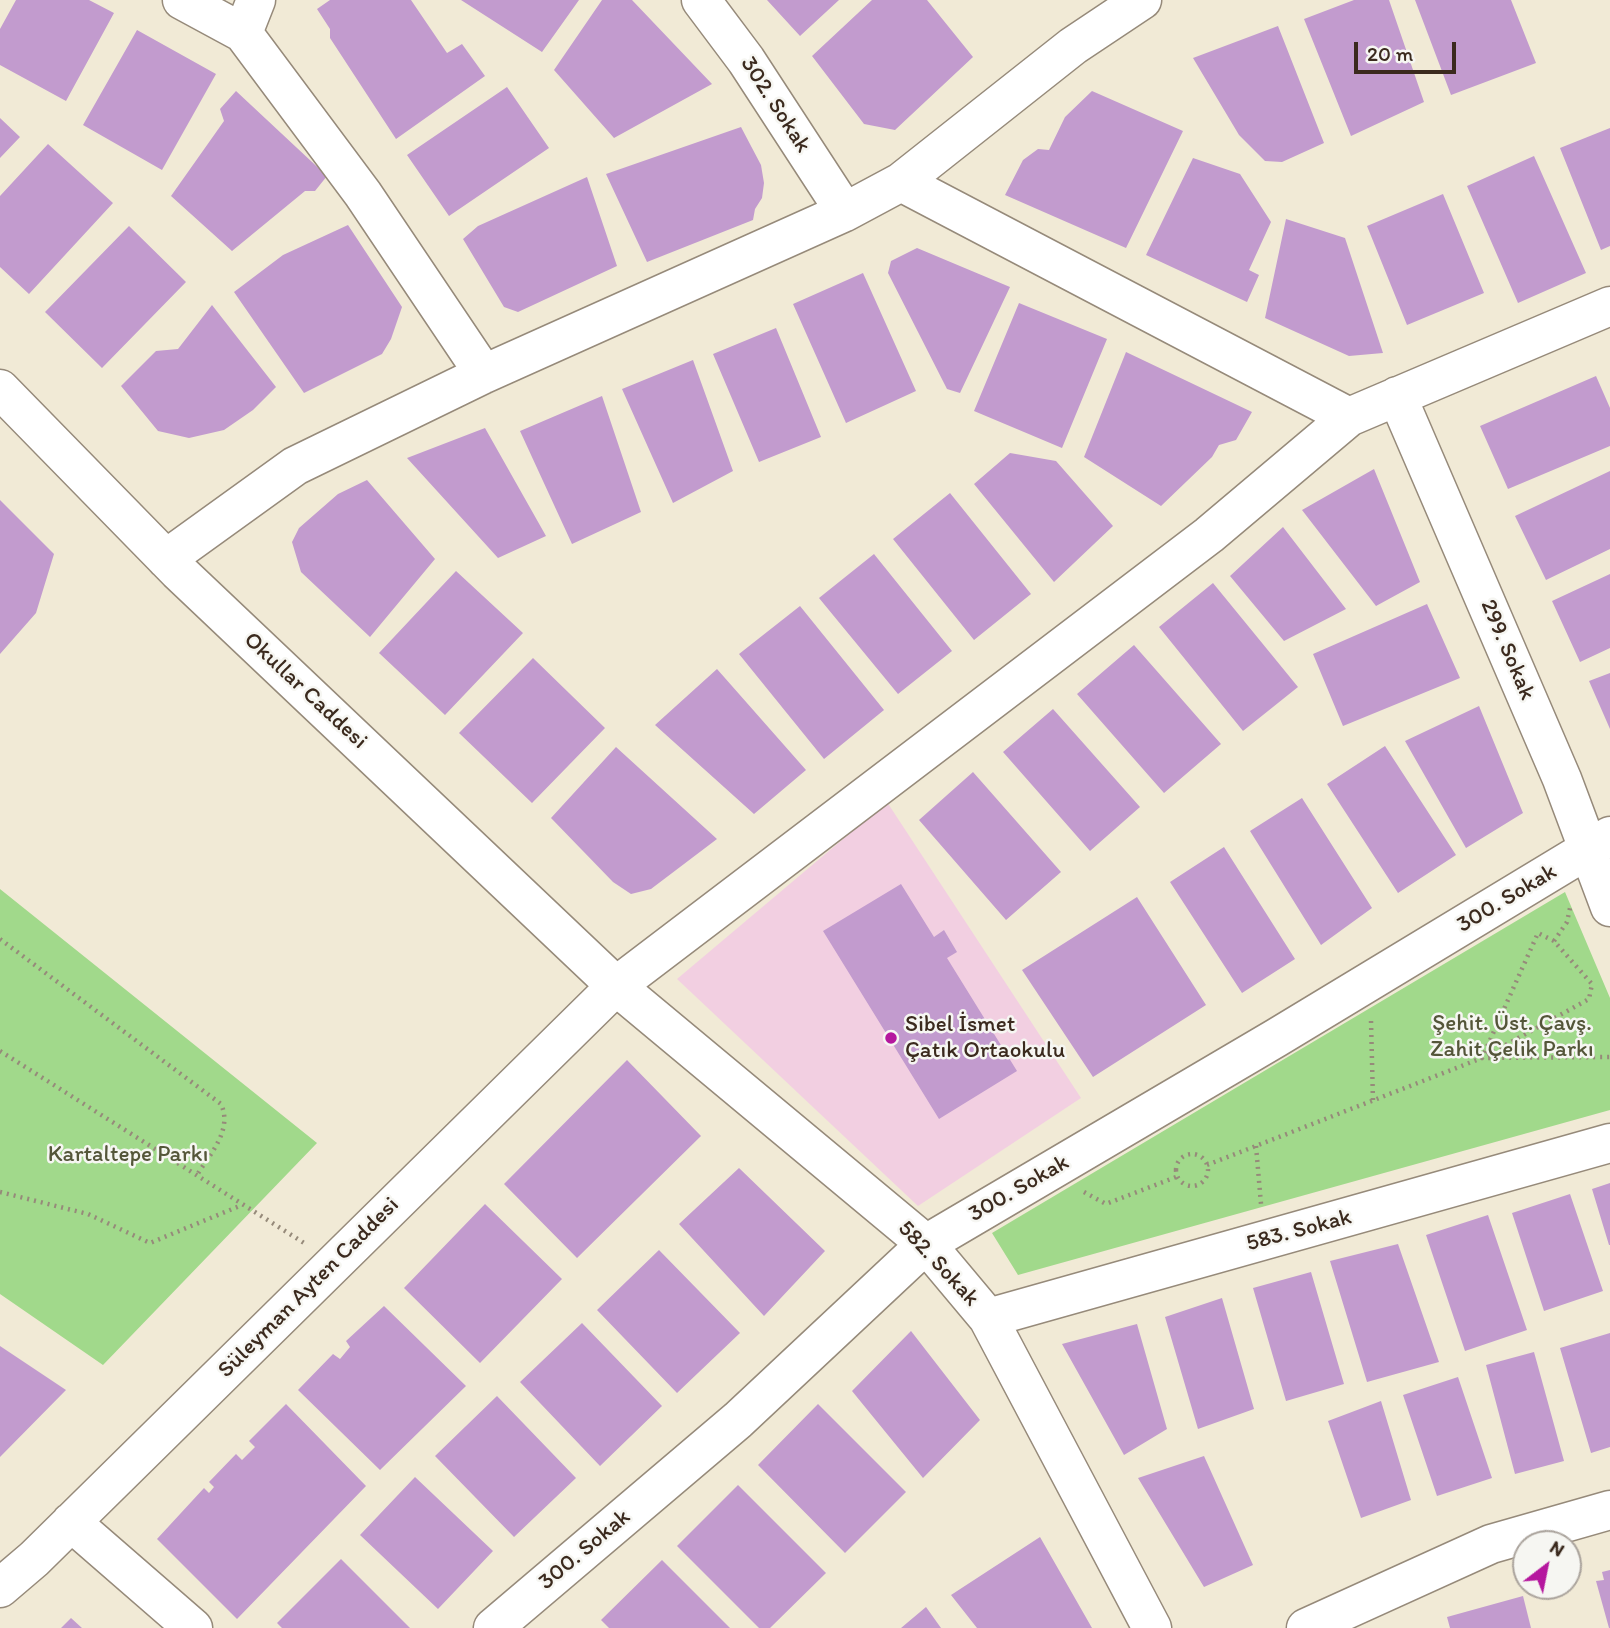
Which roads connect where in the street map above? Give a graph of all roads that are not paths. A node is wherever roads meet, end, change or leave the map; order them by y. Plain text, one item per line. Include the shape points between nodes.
1 (183, 0) edge
2 (701, 0) edge
3 (1142, 0) edge
4 (250, 17) edge
5 (901, 182) junction
6 (845, 212) junction
7 (1610, 306) edge
8 (484, 374) junction
9 (0, 389) edge
10 (1397, 396) junction
11 (1349, 417) junction
12 (166, 559) junction
13 (1588, 850) edge
14 (1610, 907) edge
15 (616, 986) junction
16 (1610, 1143) edge
17 (926, 1244) junction
18 (988, 1318) junction
19 (1610, 1510) edge
20 (71, 1522) junction
21 (0, 1588) edge
22 (193, 1628) edge
23 (493, 1628) edge
24 (1152, 1628) edge
25 (1306, 1628) edge

1 - 4 street
2 - 6 street, 302. Sokak via 746,60
3 - 5 street via 1073,46
4 - 8 street
5 - 6 street
5 - 11 street
6 - 8 street
7 - 10 street, Süleyman Ayten Caddesi
8 - 12 street via 295,466
9 - 12 street, Okullar Caddesi
10 - 11 street, Süleyman Ayten Caddesi
10 - 13 street, 299. Sokak via 1562,779
11 - 15 street, Süleyman Ayten Caddesi via 1209,535
12 - 15 street, Okullar Caddesi
13 - 14 street, 299. Sokak
13 - 17 street, 300. Sokak
15 - 17 street, 582. Sokak
15 - 20 street, Süleyman Ayten Caddesi
16 - 18 street, 583. Sokak
17 - 18 street, 582. Sokak
17 - 23 street, 300. Sokak via 738,1420
18 - 24 street, 582. Sokak
19 - 25 street via 1490,1544
20 - 21 street, Süleyman Ayten Caddesi
20 - 22 street

